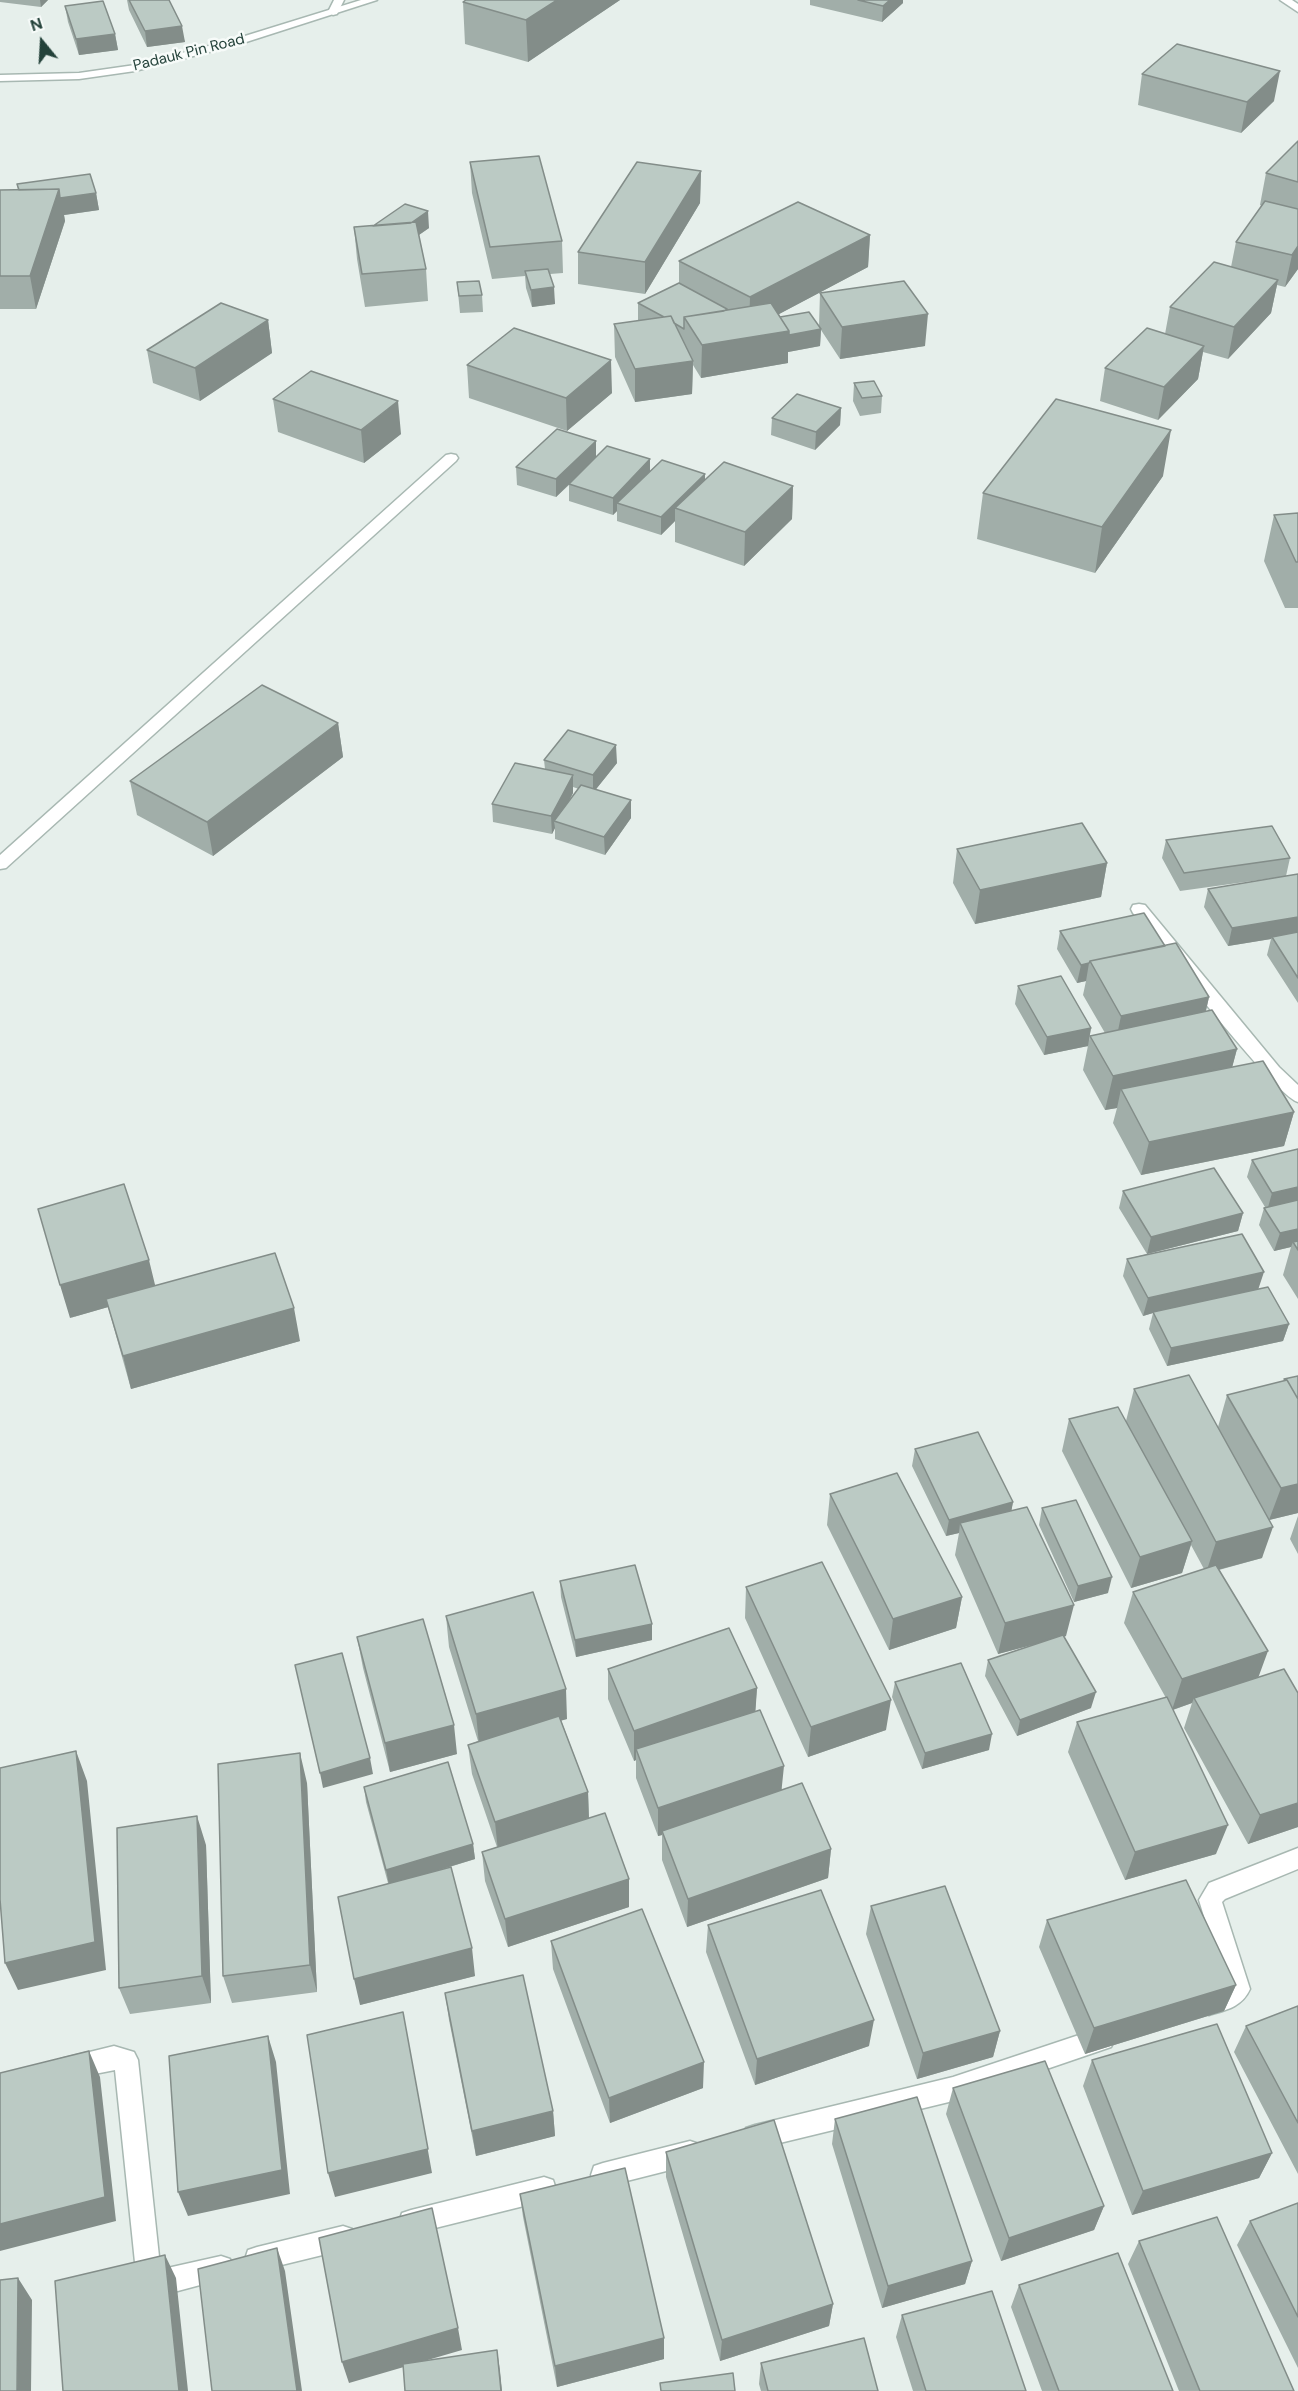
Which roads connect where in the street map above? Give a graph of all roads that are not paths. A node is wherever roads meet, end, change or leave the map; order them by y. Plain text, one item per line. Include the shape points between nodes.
1 (339, 0) edge
2 (372, 0) edge
3 (1285, 0) edge
4 (1298, 9) edge
5 (333, 12) junction
6 (0, 78) edge
7 (451, 458) dead end
8 (0, 864) edge
9 (1139, 909) dead end
10 (1298, 1096) edge
11 (1298, 1858) edge
12 (1184, 2012) edge
13 (1129, 2031) edge
14 (45, 2072) edge

1 - 5 street
2 - 5 street, Padauk Pin Road
3 - 4 street
5 - 6 street, Padauk Pin Road via 135,68 79,76
7 - 8 street
9 - 10 street
11 - 12 street via 1217,1891 1209,1900 1238,1989 1228,1998
13 - 14 street via 953,2089 159,2283 148,2272 126,2060 114,2058

